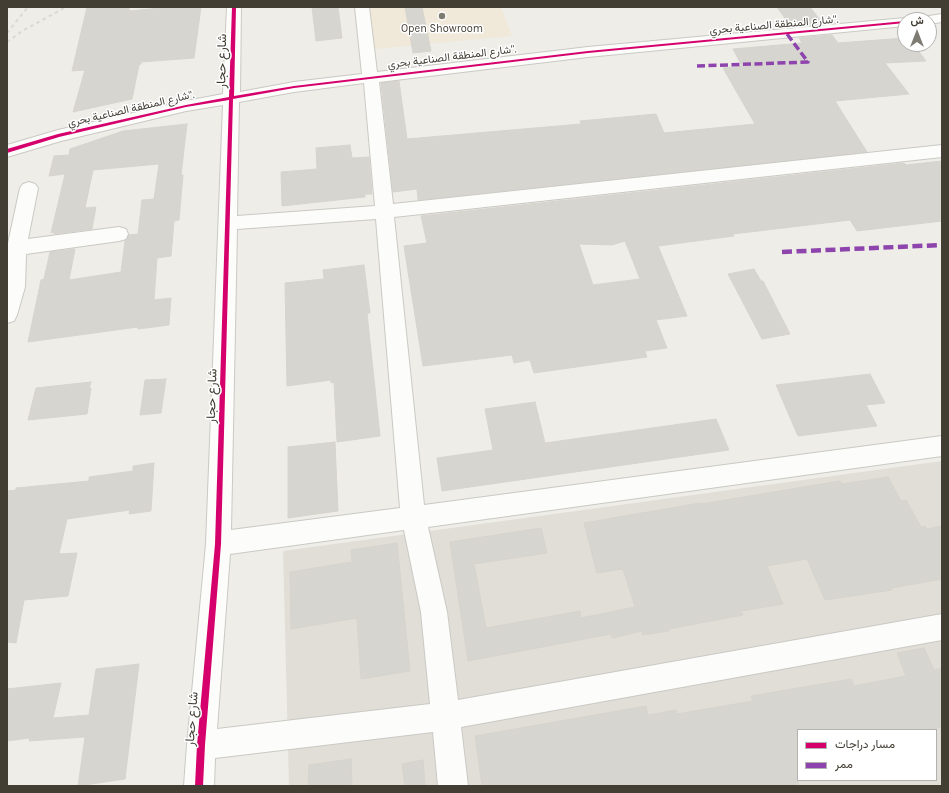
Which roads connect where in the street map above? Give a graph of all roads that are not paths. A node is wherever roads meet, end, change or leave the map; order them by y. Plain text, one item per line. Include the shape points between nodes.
1 (234, 7) edge
2 (362, 7) edge
3 (897, 23) edge
4 (370, 77) junction
5 (232, 98) junction
6 (7, 151) edge
7 (942, 151) edge
8 (29, 188) dead end
9 (384, 212) junction
10 (228, 223) junction
11 (119, 234) dead end
12 (17, 248) junction
13 (7, 315) edge
14 (942, 446) edge
15 (413, 517) junction
16 (218, 544) junction
17 (942, 627) edge
18 (445, 716) junction
19 (201, 745) junction
20 (199, 786) edge
21 (453, 786) edge

1 - 5 street, شارع حجار
2 - 4 street
3 - 4 street, شارع المنطقة الصناعية بحري". via 588,52
4 - 5 street, شارع المنطقة الصناعية بحري".
4 - 9 street via 373,86
5 - 6 street, شارع المنطقة الصناعية بحري". via 58,136
5 - 10 street, شارع حجار
7 - 9 street
8 - 12 street
9 - 10 street
9 - 15 street
10 - 16 street, شارع حجار
11 - 12 street
12 - 13 street via 15,287
14 - 15 street
15 - 16 street
15 - 18 street via 434,612
16 - 19 street, شارع حجار
17 - 18 street
18 - 19 street
18 - 21 street
19 - 20 street, شارع حجار

